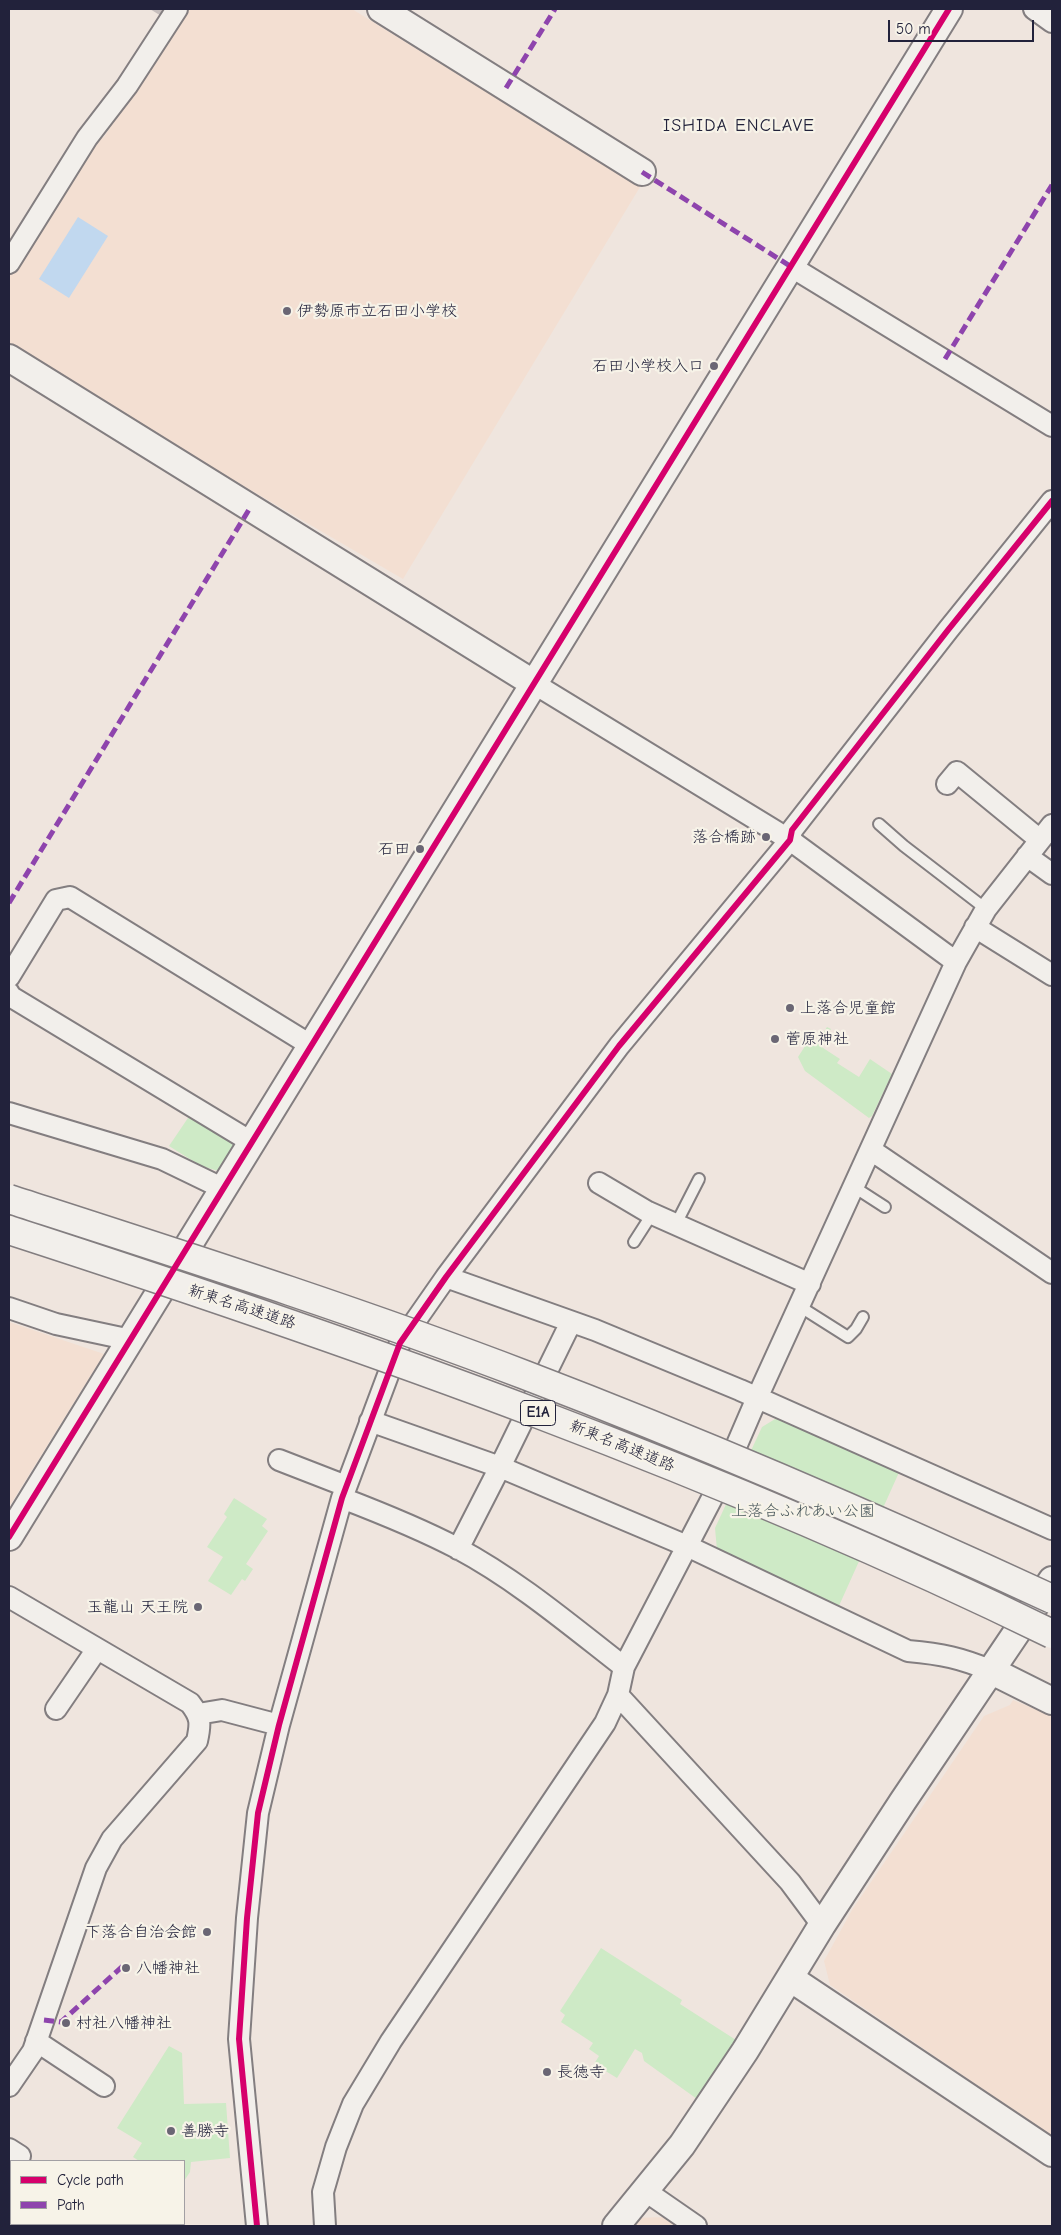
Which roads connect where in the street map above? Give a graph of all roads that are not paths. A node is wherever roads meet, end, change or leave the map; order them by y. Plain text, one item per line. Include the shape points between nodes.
1 (381, 9) edge
2 (949, 9) edge
3 (1034, 9) edge
4 (167, 12) edge
5 (1052, 22) edge
6 (642, 172) dead end
7 (9, 263) edge
8 (790, 266) junction
9 (9, 358) edge
10 (1052, 426) edge
11 (1052, 501) edge
12 (533, 682) junction
13 (957, 772) dead end
14 (879, 824) dead end
15 (1046, 833) edge
16 (790, 840) junction
17 (1027, 856) junction
18 (1052, 874) edge
19 (986, 909) junction
20 (975, 927) junction
21 (956, 962) junction
22 (1052, 975) edge
23 (9, 977) edge
24 (9, 993) edge
25 (312, 1046) junction
26 (9, 1113) edge
27 (253, 1143) junction
28 (870, 1150) junction
29 (699, 1179) dead end
30 (599, 1183) dead end
31 (854, 1187) junction
32 (224, 1189) junction
33 (9, 1199) edge
34 (885, 1207) dead end
35 (652, 1214) junction
36 (676, 1224) junction
37 (9, 1230) edge
38 (634, 1242) dead end
39 (1052, 1273) edge
40 (446, 1277) junction
41 (810, 1284) junction
42 (799, 1306) junction
43 (9, 1308) edge
44 (863, 1317) dead end
45 (571, 1322) junction
46 (131, 1340) junction
47 (757, 1398) junction
48 (370, 1421) junction
49 (289, 1459) dead end
50 (500, 1467) junction
51 (344, 1492) junction
52 (1052, 1529) edge
53 (9, 1537) edge
54 (841, 1537) junction
55 (687, 1546) junction
56 (458, 1549) junction
57 (1052, 1580) edge
58 (9, 1598) edge
59 (1052, 1599) edge
60 (1052, 1634) edge
61 (1052, 1646) edge
62 (97, 1649) junction
63 (624, 1667) junction
64 (992, 1671) junction
65 (618, 1695) junction
66 (1052, 1701) edge
67 (56, 1709) dead end
68 (198, 1714) junction
69 (279, 1726) junction
70 (822, 1925) junction
71 (790, 1978) junction
72 (36, 2041) junction
73 (9, 2086) edge
74 (104, 2086) dead end
75 (1052, 2153) edge
76 (644, 2190) junction
77 (257, 2226) edge
78 (325, 2226) edge
79 (616, 2226) edge
80 (696, 2226) edge

1 - 6 street
2 - 8 street
3 - 5 street
4 - 7 street via 127,86 87,138
8 - 10 street
8 - 12 street
9 - 12 street
11 - 16 street via 792,830
12 - 16 street
12 - 25 street
13 - 15 street
14 - 19 lane
15 - 17 street
16 - 21 street
16 - 40 street via 619,1046
17 - 18 street
17 - 19 street
19 - 20 street
20 - 21 street
20 - 22 street
21 - 28 street
23 - 25 street via 56,900 70,897
24 - 27 street
25 - 27 street
26 - 32 street via 162,1159
27 - 32 street
28 - 31 street
28 - 39 street
29 - 36 lane
30 - 35 street
31 - 34 lane
31 - 41 street
32 - 46 street
33 - 59 highway, 新東名高速道路 / E1A, bridge via 316,1300 524,1374 887,1523
35 - 36 street
35 - 38 lane
36 - 41 street
37 - 54 highway, 新東名高速道路 / E1A, bridge via 306,1328 517,1404
40 - 45 street
40 - 48 street via 400,1343
41 - 42 street
42 - 44 lane via 848,1337
42 - 47 street
43 - 46 street via 56,1324
45 - 47 street
45 - 50 street
46 - 53 street
47 - 52 street
47 - 55 street via 723,1477
48 - 50 street
48 - 51 street
49 - 51 street
50 - 55 street
50 - 56 street
51 - 56 street
51 - 69 street
54 - 60 highway, 新東名高速道路 / E1A, bridge
54 - 61 highway, bridge via 939,1591
55 - 63 street
55 - 64 street via 908,1651 962,1658
56 - 63 street via 530,1594
57 - 64 street
58 - 62 street
62 - 67 street
62 - 68 street via 190,1703
63 - 65 street
64 - 66 street
64 - 70 street
65 - 70 street via 790,1882
65 - 78 street via 605,1724 391,2041 353,2104 323,2192
68 - 69 street via 222,1710
68 - 72 street via 197,1741 112,1840 96,1868
69 - 77 street via 258,1813 239,2039
70 - 71 street
71 - 75 street
71 - 76 street via 682,2145
72 - 73 street via 29,2058
72 - 74 street
76 - 79 street
76 - 80 street

